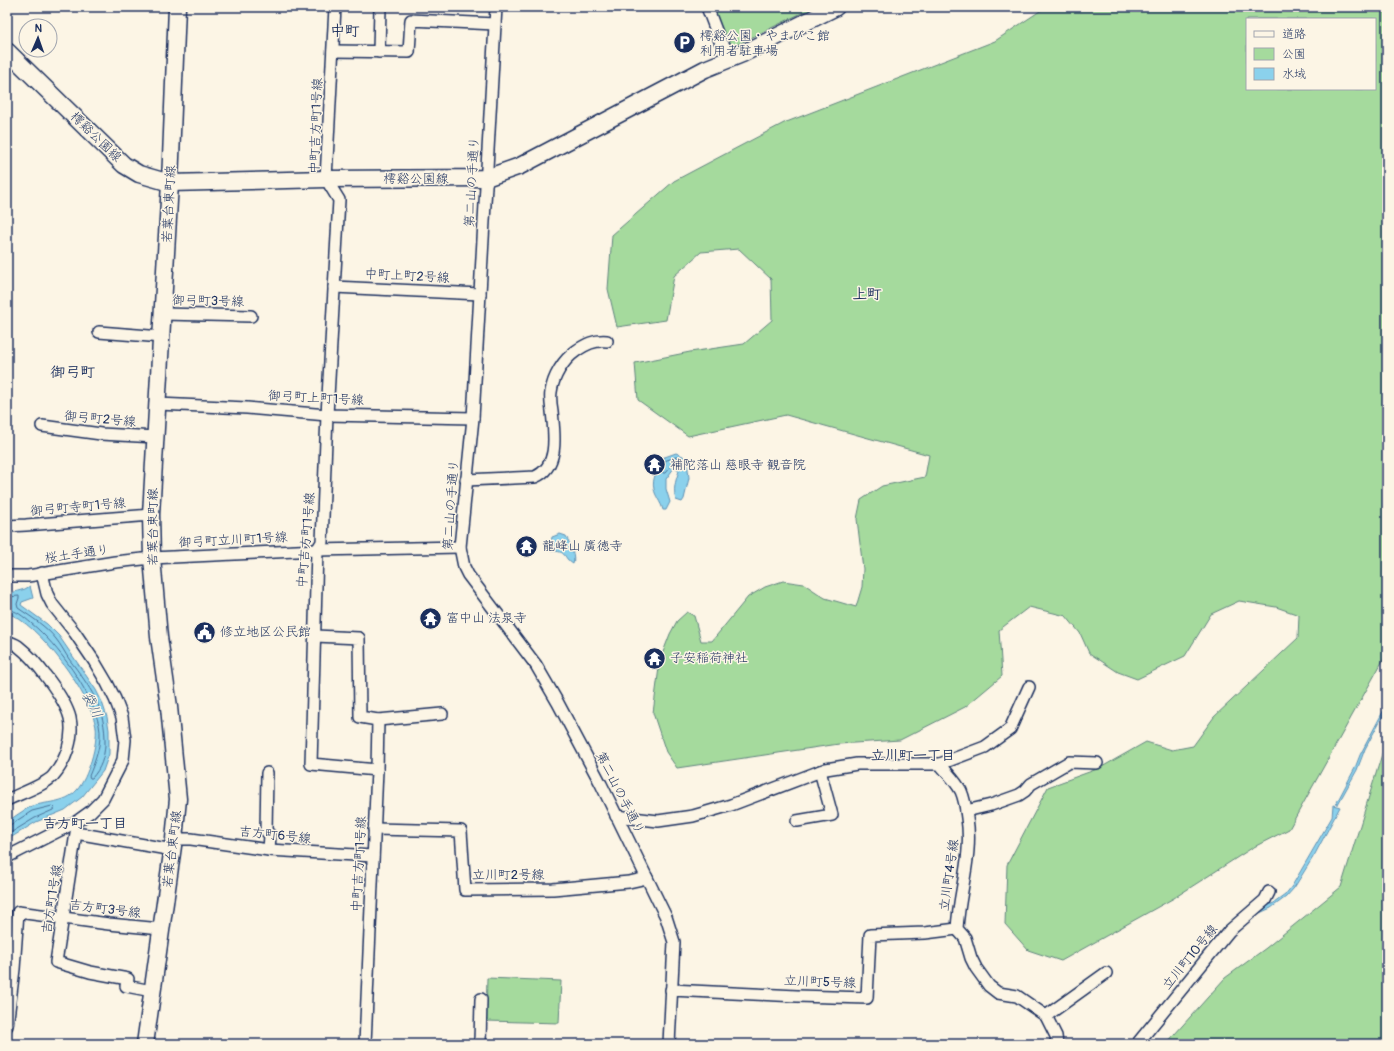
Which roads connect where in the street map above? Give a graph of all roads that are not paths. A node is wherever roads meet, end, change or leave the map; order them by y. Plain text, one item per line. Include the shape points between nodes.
1 (177, 7) edge
2 (335, 7) edge
3 (380, 7) edge
4 (496, 7) edge
5 (707, 7) edge
6 (836, 7) edge
7 (495, 24) junction
8 (7, 51) edge
9 (333, 51) junction
10 (379, 52) junction
11 (734, 57) junction
12 (486, 178) junction
13 (326, 179) junction
14 (170, 183) junction
15 (334, 287) junction
16 (480, 294) junction
17 (163, 314) junction
18 (251, 316) dead end
19 (99, 332) dead end
20 (162, 337) junction
21 (607, 341) dead end
22 (158, 404) junction
23 (327, 415) junction
24 (472, 418) junction
25 (42, 426) dead end
26 (156, 437) junction
27 (466, 480) junction
28 (151, 515) junction
29 (7, 526) edge
30 (460, 547) junction
31 (317, 550) junction
32 (152, 558) junction
33 (42, 573) junction
34 (7, 576) edge
35 (315, 636) junction
36 (7, 641) edge
37 (1029, 687) dead end
38 (442, 714) dead end
39 (378, 720) junction
40 (1097, 763) dead end
41 (940, 764) junction
42 (377, 770) junction
43 (820, 771) junction
44 (267, 773) dead end
45 (7, 800) edge
46 (966, 811) junction
47 (616, 816) junction
48 (797, 821) dead end
49 (76, 827) junction
50 (374, 829) junction
51 (174, 844) junction
52 (269, 850) junction
53 (373, 856) junction
54 (7, 857) edge
55 (647, 878) junction
56 (1269, 892) dead end
57 (63, 918) junction
58 (161, 929) junction
59 (957, 929) junction
60 (1106, 973) dead end
61 (671, 990) junction
62 (152, 991) junction
63 (481, 999) dead end
64 (1046, 1016) junction
65 (7, 1026) edge
66 (145, 1044) edge
67 (365, 1044) edge
68 (480, 1044) edge
69 (669, 1044) edge
70 (1057, 1044) edge
71 (1137, 1044) edge

1 - 14 main road, 若葉台東町線
2 - 9 street, 中町吉方町1号線
3 - 10 street
4 - 7 street, 第二山の手通り
5 - 11 street via 720,41
6 - 11 main road, 樗谿公園線
7 - 10 street via 411,20 409,52
7 - 12 street, 第二山の手通り
8 - 14 main road, 樗谿公園線 via 124,165 139,174
9 - 10 street
9 - 13 street, 中町吉方町1号線
11 - 12 main road, 樗谿公園線 via 704,69 520,166
12 - 13 main road, 樗谿公園線
12 - 16 street, 第二山の手通り
13 - 14 main road, 樗谿公園線
13 - 15 street, 中町吉方町1号線 via 339,200
14 - 17 main road, 若葉台東町線
15 - 16 street, 中町上町2号線
15 - 23 street, 中町吉方町1号線
16 - 24 street, 第二山の手通り
17 - 18 street, 御弓町3号線
17 - 20 main road, 若葉台東町線
19 - 20 street
20 - 22 main road, 若葉台東町線
21 - 27 street via 594,341 585,345 562,365 550,394 554,442 552,456 542,474 528,478
22 - 23 street, 御弓町上町1号線
22 - 26 main road, 若葉台東町線
23 - 24 street, 御弓町上町1号線
23 - 31 street, 中町吉方町1号線 via 322,542
24 - 27 street, 第二山の手通り
25 - 26 street, 御弓町2号線 via 101,434
26 - 28 main road, 若葉台東町線
27 - 30 street, 第二山の手通り
28 - 29 street, 御弓町寺町1号線
28 - 32 main road, 若葉台東町線
30 - 31 street, 御弓町立川町1号線
30 - 47 street, 第二山の手通り via 468,575 536,665
31 - 32 street, 御弓町立川町1号線
31 - 35 street, 中町吉方町1号線
32 - 33 street, 桜土手通り
32 - 51 main road, 若葉台東町線 via 178,799
33 - 34 street, 桜土手通り
33 - 49 street via 52,604 94,661 122,717 125,740 123,760 103,799
35 - 39 street via 359,638 360,717
35 - 42 street, 中町吉方町1号線 via 311,764
36 - 45 street via 18,646 33,661 62,701 70,718 70,738 61,765 52,777
37 - 41 street via 1010,729 985,747
38 - 39 street
39 - 42 street
40 - 46 street via 1069,762 1031,784 1019,795
41 - 43 street via 857,764
41 - 46 street, 立川町4号線 via 960,791
42 - 50 street, 中町吉方町1号線
43 - 47 street via 731,805 693,816 658,821
43 - 48 street via 832,815
44 - 52 street via 266,831 270,835
46 - 59 street, 立川町4号線 via 969,830 968,860 958,910
47 - 55 street, 第二山の手通り
49 - 51 street
49 - 54 street
49 - 57 street, 吉方町1号線
50 - 53 street, 中町吉方町1号線
50 - 55 street, 立川町2号線 via 461,831 466,890 553,889
51 - 52 street, 吉方町6号線 via 191,839
51 - 58 main road, 若葉台東町線
52 - 53 street, 吉方町6号線
53 - 67 street, 中町吉方町1号線
55 - 61 street, 第二山の手通り via 666,917 674,942
56 - 71 street, 立川町10号線 via 1264,900 1229,931
57 - 58 street, 吉方町3号線
57 - 62 street, 吉方町1号線 via 56,962 128,979 126,986
57 - 65 street, 吉方町3号線 via 18,912
58 - 62 main road, 若葉台東町線
59 - 61 street, 立川町5号線 via 870,935 866,998
59 - 64 street, 立川町4号線 via 989,986 998,994 1017,996
60 - 64 street
61 - 69 street, 第二山の手通り
62 - 66 main road, 若葉台東町線
63 - 68 street
64 - 70 street, 立川町4号線

